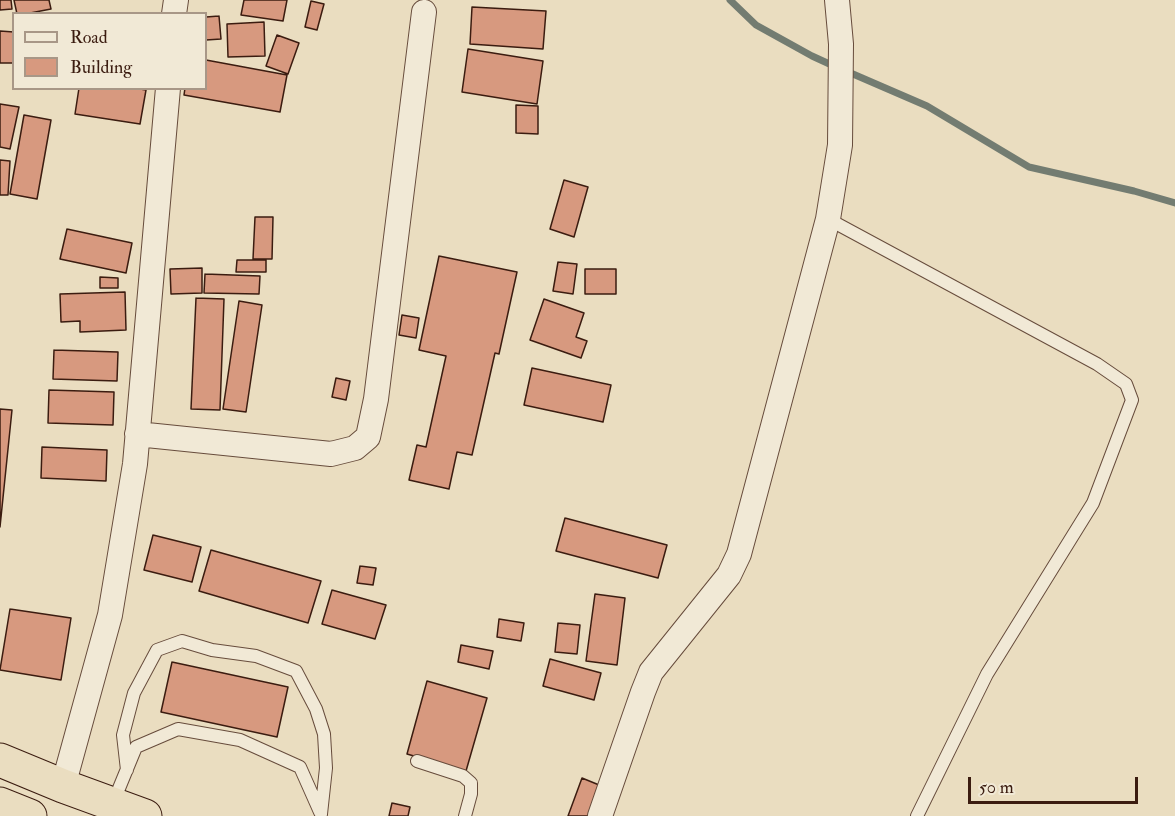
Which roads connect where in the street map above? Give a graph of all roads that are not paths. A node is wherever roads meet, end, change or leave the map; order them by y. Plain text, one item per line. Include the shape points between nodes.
1 (837, 0) edge
2 (424, 12) dead end
3 (168, 90) edge
4 (828, 219) junction
5 (137, 434) junction
6 (0, 760) edge
7 (417, 760) dead end
8 (127, 770) junction
9 (63, 786) junction
10 (113, 803) junction
11 (321, 815) edge
12 (145, 816) edge
13 (465, 816) edge
14 (600, 816) edge
15 (917, 816) edge

1 - 4 street via 841,44 840,145
2 - 5 street via 368,437 355,448 331,454
3 - 5 street
4 - 14 street via 739,554 729,574 651,672
4 - 15 lane via 1097,364 1126,384 1132,400 1093,503 987,674
5 - 9 street via 110,615
6 - 9 highway
7 - 13 lane via 464,776 471,783
8 - 10 lane
8 - 11 lane via 136,747 178,729 240,740 300,766
8 - 11 lane via 123,735 134,693 157,650 182,641 256,656 296,671 316,709 324,734 326,768
9 - 10 highway
10 - 12 highway

